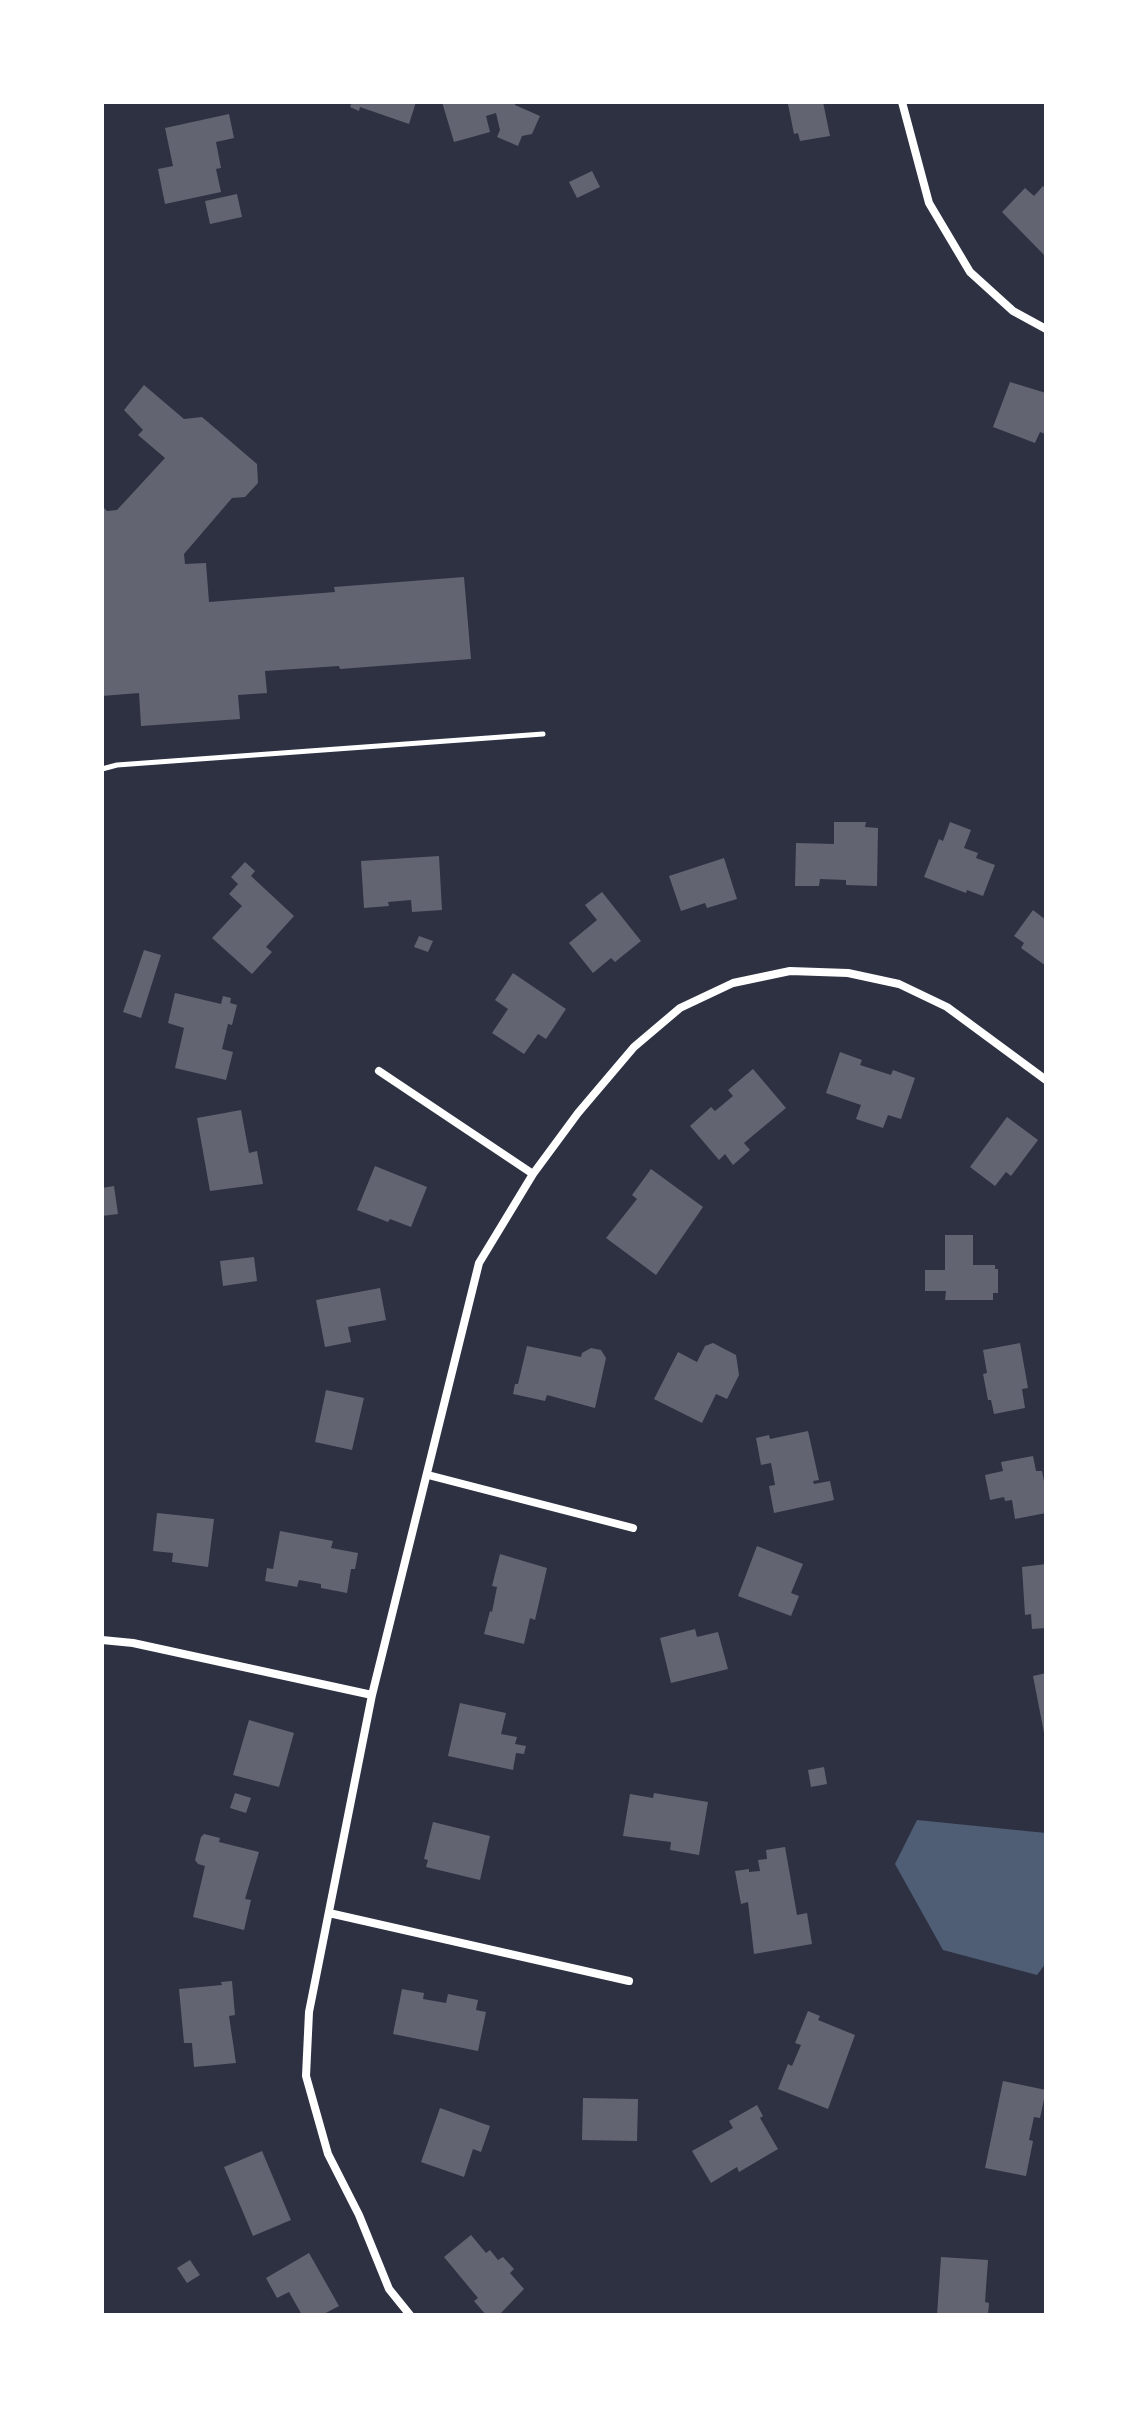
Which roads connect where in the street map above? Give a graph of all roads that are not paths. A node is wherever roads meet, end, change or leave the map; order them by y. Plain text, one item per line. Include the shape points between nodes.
1 (902, 102) edge
2 (1046, 329) edge
3 (543, 734) dead end
4 (102, 769) edge
5 (379, 1071) dead end
6 (1046, 1080) edge
7 (533, 1174) junction
8 (428, 1475) junction
9 (633, 1528) dead end
10 (102, 1640) edge
11 (372, 1695) junction
12 (329, 1913) junction
13 (629, 1981) dead end
14 (410, 2315) edge

1 - 2 street via 929,203 970,272 1013,311
3 - 4 lane
5 - 7 street
6 - 7 street via 947,1007 899,984 848,973 790,971 733,983 680,1008 634,1047
7 - 8 street via 479,1263
8 - 9 street
8 - 11 street
10 - 11 street
11 - 12 street
12 - 13 street
12 - 14 street via 309,2012 306,2076 328,2154 389,2289

